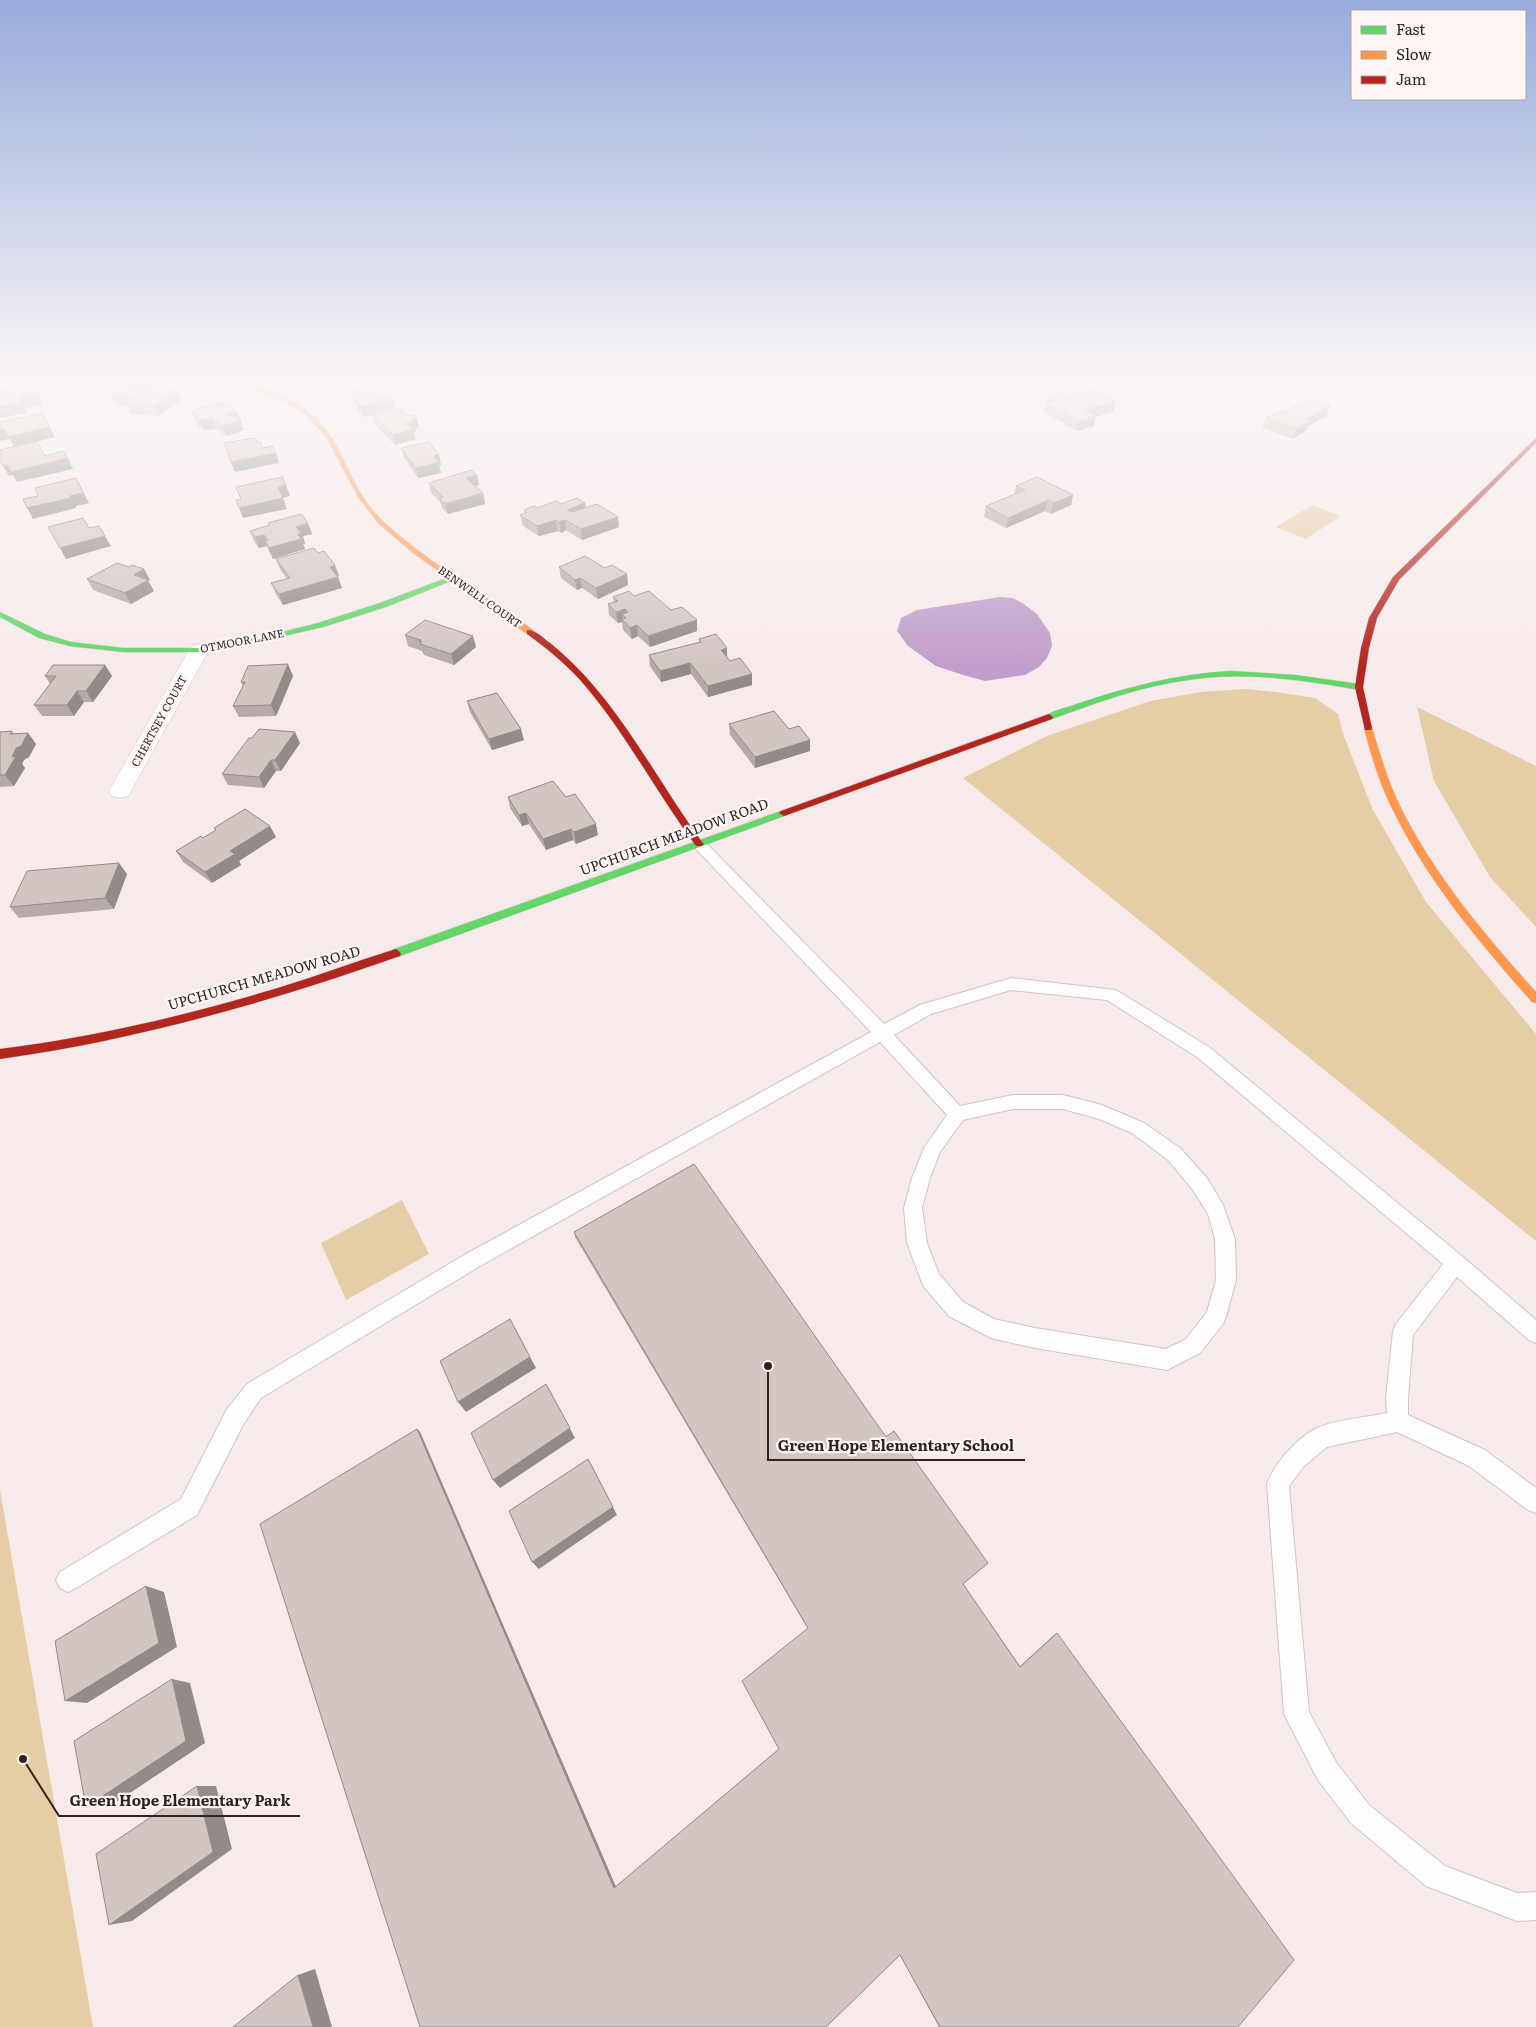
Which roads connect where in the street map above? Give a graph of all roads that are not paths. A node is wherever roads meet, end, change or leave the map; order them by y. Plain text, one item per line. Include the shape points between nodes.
1 (351, 478) edge
2 (1498, 478) edge
3 (452, 579) junction
4 (0, 614) edge
5 (199, 650) junction
6 (1359, 687) junction
7 (120, 791) dead end
8 (700, 844) junction
9 (1536, 999) edge
10 (884, 1034) junction
11 (0, 1054) edge
12 (957, 1114) junction
13 (1456, 1263) junction
14 (1536, 1332) edge
15 (1398, 1422) junction
16 (1536, 1502) edge
17 (68, 1580) dead end
18 (1536, 1906) edge

1 - 3 street, BENWELL COURT via 377,519
2 - 6 street via 1396,579 1373,618
3 - 5 street, OTMOOR LANE via 320,624
3 - 8 street, BENWELL COURT via 535,636 589,684 611,712 685,827
4 - 5 street, OTMOOR LANE via 42,636 70,644 123,650
5 - 7 street, CHERTSEY COURT
6 - 8 street, UPCHURCH MEADOW ROAD via 1282,676 1233,674 1191,677 1142,686
6 - 9 street via 1375,758 1404,821 1441,881 1487,945
8 - 10 lane
8 - 11 street, UPCHURCH MEADOW ROAD via 326,978 171,1021 86,1040
10 - 12 lane
10 - 13 lane via 926,1009 1011,984 1110,994 1203,1052
10 - 17 lane via 473,1260 254,1391 235,1417 189,1507
12 - 12 lane via 933,1148 913,1208 917,1243 931,1280 956,1309 991,1328 1166,1360 1193,1346 1216,1317 1226,1280 1225,1239 1216,1211 1200,1184 1174,1154 1138,1128 1102,1112 1063,1102 1013,1102
13 - 14 lane
13 - 15 lane via 1403,1331
15 - 16 lane via 1476,1458
15 - 18 lane via 1322,1437 1296,1458 1278,1483 1298,1714 1327,1771 1360,1814 1436,1876 1517,1907

